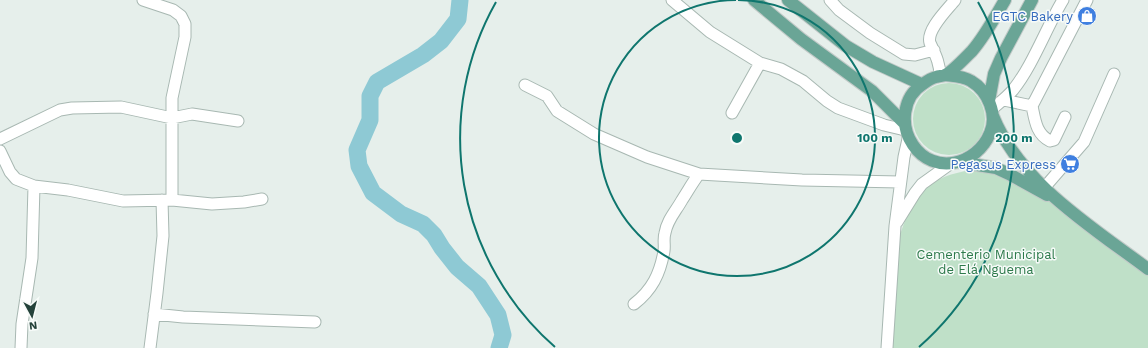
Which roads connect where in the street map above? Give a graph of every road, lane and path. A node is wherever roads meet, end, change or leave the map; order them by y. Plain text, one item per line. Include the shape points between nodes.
1 (143, 0) edge
2 (672, 0) edge
3 (754, 0) edge
4 (788, 0) edge
5 (830, 0) edge
6 (955, 0) edge
7 (1005, 0) edge
8 (1032, 0) edge
9 (1063, 0) edge
10 (1087, 0) edge
11 (934, 50) junction
12 (760, 63) junction
13 (1114, 74) dead end
14 (943, 76) junction
15 (922, 84) junction
16 (526, 85) dead end
17 (1004, 100) junction
18 (1032, 106) junction
19 (991, 109) junction
20 (732, 113) dead end
21 (1065, 117) dead end
22 (172, 118) junction
23 (238, 120) dead end
24 (906, 130) junction
25 (0, 139) edge
26 (0, 151) edge
27 (954, 163) junction
28 (699, 174) junction
29 (900, 182) junction
30 (34, 186) junction
31 (1044, 188) junction
32 (262, 198) dead end
33 (1054, 198) junction
34 (167, 200) junction
35 (895, 226) junction
36 (1148, 269) edge
37 (634, 304) dead end
38 (154, 314) junction
39 (315, 322) dead end
40 (22, 348) edge
41 (150, 348) edge
42 (887, 348) edge

1 - 22 street via 173,10 181,16 185,24 185,37 172,98
2 - 12 street via 710,32
3 - 24 main road via 801,39 872,91
4 - 15 main road via 846,46 873,62
5 - 11 street via 870,34 904,54 915,55
6 - 11 street via 929,35
7 - 14 main road via 972,50
8 - 19 main road via 998,63 994,74
9 - 17 street via 1028,67
10 - 18 street
11 - 14 street
12 - 20 street
12 - 24 street via 781,69 803,81 838,108 884,125
13 - 31 street via 1084,142
14 - 15 main road via 934,77
14 - 19 main road via 958,76 971,81 982,90
15 - 24 main road via 911,95 905,108
16 - 28 street via 548,96 557,111 594,134 647,157
17 - 18 street
17 - 19 street
18 - 21 street via 1039,131 1050,141 1054,140
19 - 27 main road via 991,132 984,146 973,156
19 - 31 main road via 1016,157
22 - 23 street via 192,114
22 - 25 street via 121,107 72,108 60,110
22 - 34 street
24 - 27 main road via 916,149 926,157 937,162
24 - 29 street
26 - 30 street via 16,179
27 - 33 main road via 996,168
27 - 35 street via 922,184
28 - 29 street
28 - 37 street via 668,223 664,233 662,259 652,286
29 - 35 street
30 - 34 street via 123,201
30 - 40 street via 32,258 23,312
31 - 33 main road
32 - 34 street via 212,204
33 - 36 main road
34 - 38 street
35 - 42 street
38 - 39 street
38 - 41 street

